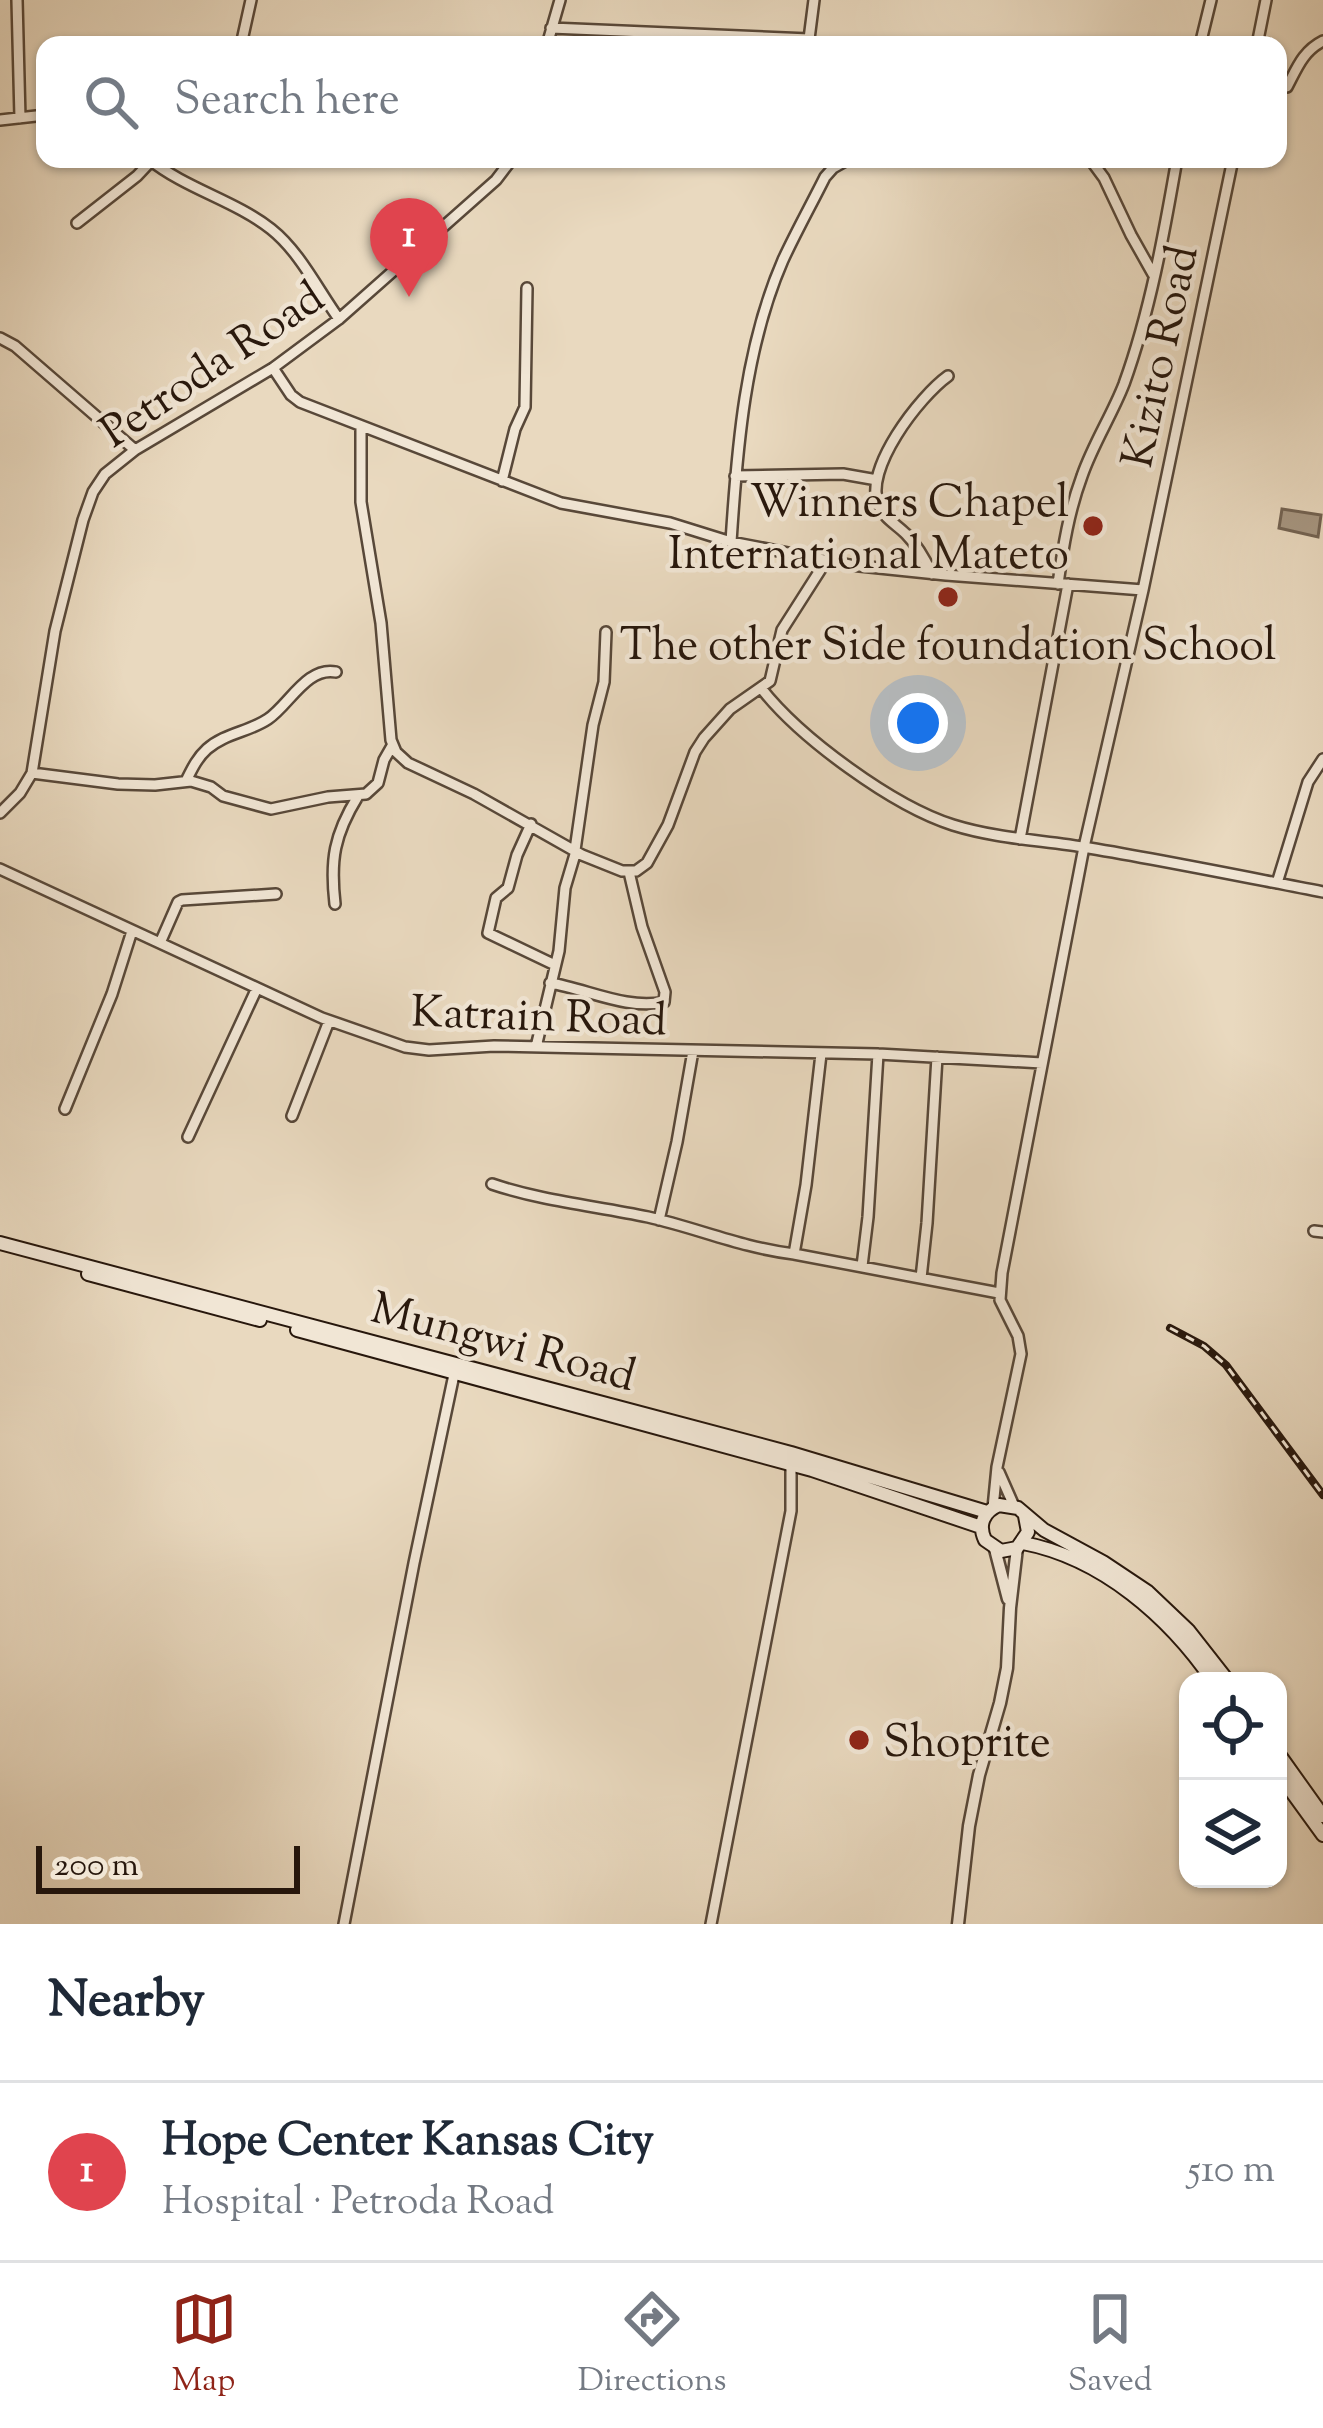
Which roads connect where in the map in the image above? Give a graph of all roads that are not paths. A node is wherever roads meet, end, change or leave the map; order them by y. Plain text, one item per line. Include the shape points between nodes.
1 (17, 0) edge
2 (251, 0) edge
3 (560, 0) edge
4 (814, 0) edge
5 (1210, 0) edge
6 (1266, 0) edge
7 (551, 28) junction
8 (243, 36) edge
9 (549, 36) edge
10 (726, 36) edge
11 (814, 36) edge
12 (1202, 36) edge
13 (1258, 36) edge
14 (1323, 41) edge
15 (1287, 85) edge
16 (36, 116) edge
17 (20, 118) junction
18 (0, 120) edge
19 (144, 168) edge
20 (163, 168) edge
21 (505, 168) edge
22 (832, 168) edge
23 (1097, 168) edge
24 (1175, 168) edge
25 (1231, 168) edge
26 (77, 223) dead end
27 (1153, 274) junction
28 (527, 289) dead end
29 (339, 320) junction
30 (0, 338) edge
31 (273, 368) junction
32 (948, 376) dead end
33 (361, 426) junction
34 (135, 450) junction
35 (736, 476) junction
36 (877, 480) junction
37 (502, 481) junction
38 (731, 542) junction
39 (826, 561) junction
40 (932, 574) junction
41 (1063, 584) junction
42 (1143, 590) junction
43 (606, 632) dead end
44 (336, 672) dead end
45 (761, 688) junction
46 (392, 746) junction
47 (1323, 760) edge
48 (32, 772) junction
49 (186, 781) junction
50 (358, 796) junction
51 (0, 813) edge
52 (531, 824) junction
53 (1019, 839) junction
54 (1084, 847) junction
55 (576, 850) junction
56 (0, 869) edge
57 (629, 872) junction
58 (1277, 884) junction
59 (1323, 892) edge
60 (276, 894) dead end
61 (335, 904) dead end
62 (132, 931) junction
63 (160, 943) junction
64 (555, 965) junction
65 (550, 982) junction
66 (257, 988) junction
67 (329, 1021) junction
68 (536, 1047) junction
69 (693, 1051) junction
70 (821, 1054) junction
71 (878, 1054) junction
72 (937, 1057) junction
73 (1042, 1063) junction
74 (65, 1109) dead end
75 (292, 1116) dead end
76 (188, 1138) dead end
77 (492, 1184) dead end
78 (659, 1220) junction
79 (0, 1245) edge
80 (794, 1254) junction
81 (862, 1266) junction
82 (921, 1278) junction
83 (999, 1293) junction
84 (456, 1369) junction
85 (791, 1464) junction
86 (997, 1467) junction
87 (990, 1510) junction
88 (1019, 1511) junction
89 (981, 1527) junction
90 (1020, 1545) junction
91 (995, 1550) junction
92 (1010, 1608) junction
93 (1206, 1672) edge
94 (1221, 1672) edge
95 (1287, 1769) edge
96 (1286, 1780) edge
97 (1302, 1795) junction
98 (1323, 1816) edge
99 (1323, 1835) edge
100 (344, 1924) edge
101 (711, 1924) edge
102 (958, 1924) edge

1 - 17 street
2 - 8 street
3 - 7 street
4 - 11 street
5 - 12 street
6 - 13 street
7 - 9 street
7 - 10 street
14 - 15 street
16 - 17 street
17 - 18 street
19 - 26 street
20 - 29 street via 281,238
21 - 29 street, Petroda Road
22 - 35 street via 777,278 754,351
23 - 27 street
24 - 27 street
25 - 42 street, Kizito Road
27 - 41 street via 1124,384 1075,497
28 - 37 street via 525,407
29 - 31 street, Petroda Road
30 - 34 street
31 - 33 street via 300,403
31 - 34 street, Petroda Road
32 - 36 street via 905,423
33 - 37 street
33 - 46 street via 362,502
34 - 48 street, Petroda Road via 105,473 83,520
35 - 36 street
35 - 38 street
36 - 40 street via 880,509
37 - 38 street via 561,503
38 - 39 street
39 - 40 street
39 - 45 street via 782,630 774,675
40 - 41 street
41 - 42 street
41 - 53 street
42 - 54 street, Kizito Road
43 - 55 street
44 - 49 street via 317,674 266,721 218,740
45 - 53 street via 847,765 922,812
45 - 57 street via 704,738 654,853
46 - 50 street via 376,786
46 - 52 street via 407,763
47 - 58 street via 1308,782
48 - 49 street via 118,784
48 - 51 street, Petroda Road
49 - 50 street via 271,809
50 - 61 street via 340,827
52 - 55 street
52 - 64 street via 488,932
53 - 54 street
54 - 58 street
54 - 73 street, Kizito Road
55 - 57 street
55 - 64 street
56 - 62 street, Katrain Road
57 - 65 street via 664,1002
58 - 59 street
60 - 63 street via 182,900
62 - 63 street, Katrain Road
62 - 74 street
63 - 66 street, Katrain Road
64 - 65 street
65 - 68 street
66 - 67 street, Katrain Road
66 - 76 street
67 - 68 street, Katrain Road via 417,1049
67 - 75 street
68 - 69 street, Katrain Road
69 - 70 street, Katrain Road
69 - 78 street
70 - 71 street, Katrain Road
70 - 80 street
71 - 72 street, Katrain Road
71 - 81 street
72 - 73 street, Katrain Road
72 - 82 street
73 - 83 street, Kizito Road
77 - 78 street
78 - 80 street
79 - 84 main road, Mungwi Road
80 - 81 street
81 - 82 street
82 - 83 street
83 - 86 street via 1021,1354
84 - 85 main road, Mungwi Road
84 - 87 main road, Mungwi Road
84 - 100 street
85 - 89 main road, Mungwi Road
85 - 101 street via 791,1511
86 - 87 street
86 - 88 street
87 - 88 main road
87 - 89 main road
88 - 90 main road via 1028,1532
88 - 94 main road via 1148,1592
89 - 91 main road
90 - 91 main road
90 - 92 street
90 - 93 main road via 1046,1548 1130,1592
91 - 92 street
92 - 102 street via 1007,1668 979,1775
95 - 97 main road
96 - 97 main road
97 - 98 main road
97 - 99 main road

